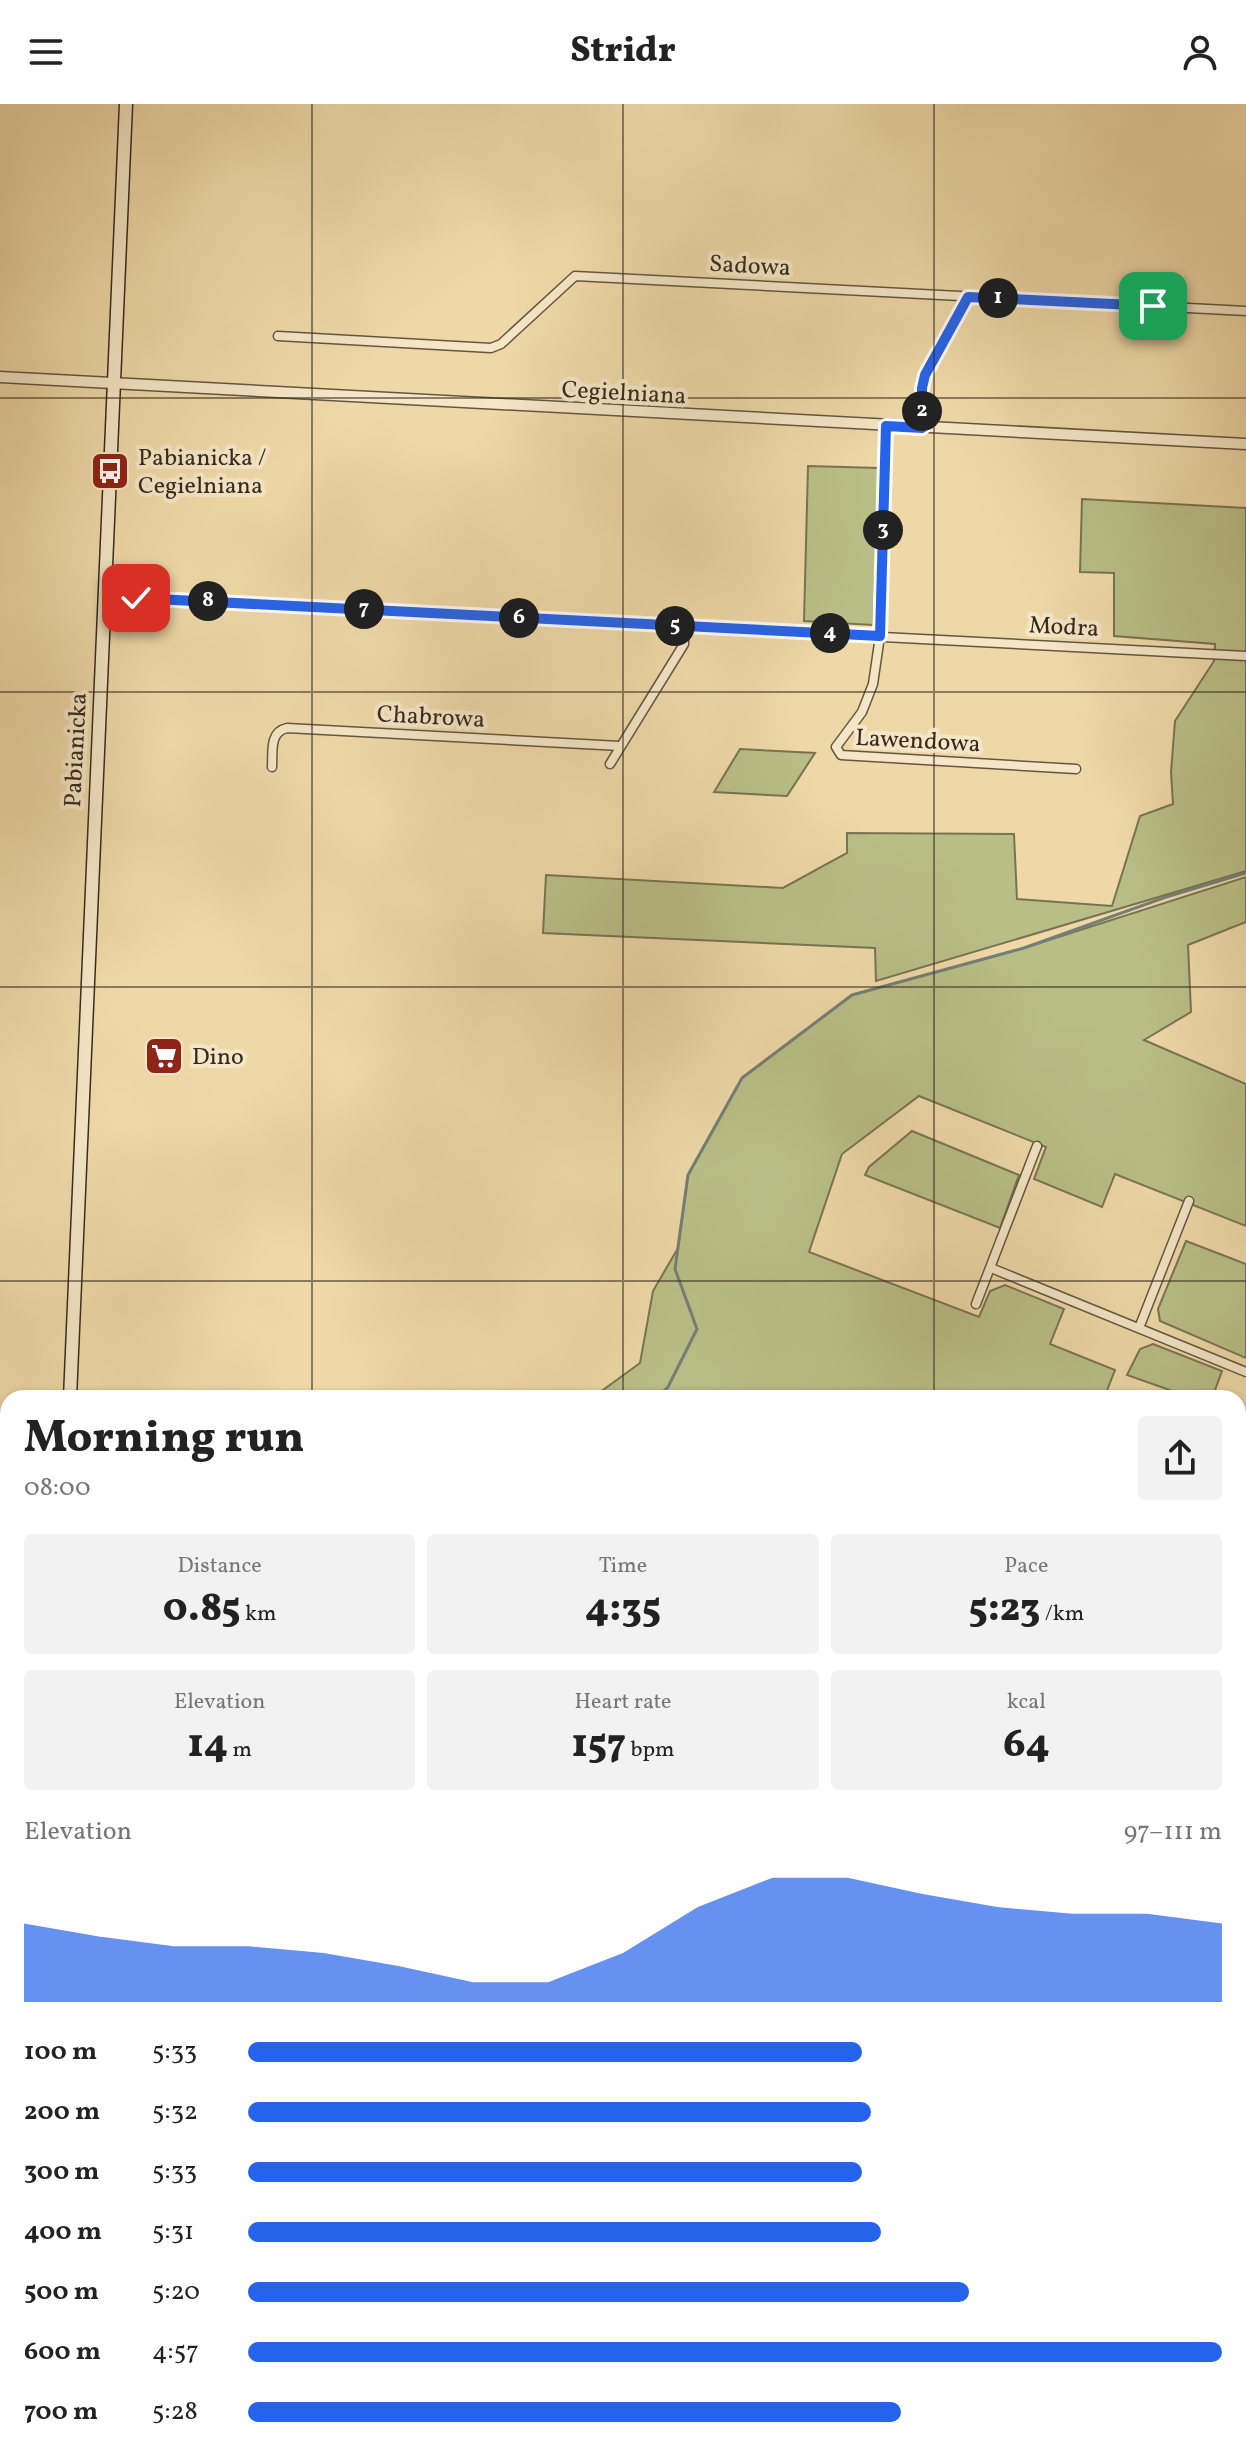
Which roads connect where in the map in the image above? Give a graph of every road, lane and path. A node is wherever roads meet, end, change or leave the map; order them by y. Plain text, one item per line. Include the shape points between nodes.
1 (126, 104) edge
2 (968, 297) junction
3 (1246, 311) edge
4 (278, 336) dead end
5 (0, 377) edge
6 (114, 384) junction
7 (886, 426) junction
8 (922, 428) junction
9 (1246, 444) edge
10 (136, 598) dead end
11 (684, 626) junction
12 (880, 636) junction
13 (1246, 656) edge
14 (620, 746) junction
15 (610, 764) dead end
16 (272, 767) dead end
17 (1076, 769) dead end
18 (1037, 1146) dead end
19 (1189, 1201) dead end
20 (991, 1268) junction
21 (976, 1304) dead end
22 (1139, 1328) junction
23 (1246, 1372) edge
24 (70, 1390) edge

1 - 6 main road, Pabianicka
2 - 3 street, Sadowa
2 - 4 street, Sadowa via 575,276 491,348
2 - 8 street via 925,375
5 - 6 street, Cegielniana
6 - 7 street, Cegielniana
6 - 24 main road, Pabianicka
7 - 8 street, Cegielniana
7 - 12 street
8 - 9 street, Cegielniana
10 - 11 street, Modra
11 - 12 street, Modra
11 - 14 street via 684,644
12 - 13 street, Modra
12 - 17 street, Lawendowa via 873,684 862,712 836,747 841,755
14 - 15 street
14 - 16 street, Chabrowa via 287,728 275,735
18 - 20 street
19 - 22 street
20 - 21 street
20 - 22 street
22 - 23 street

